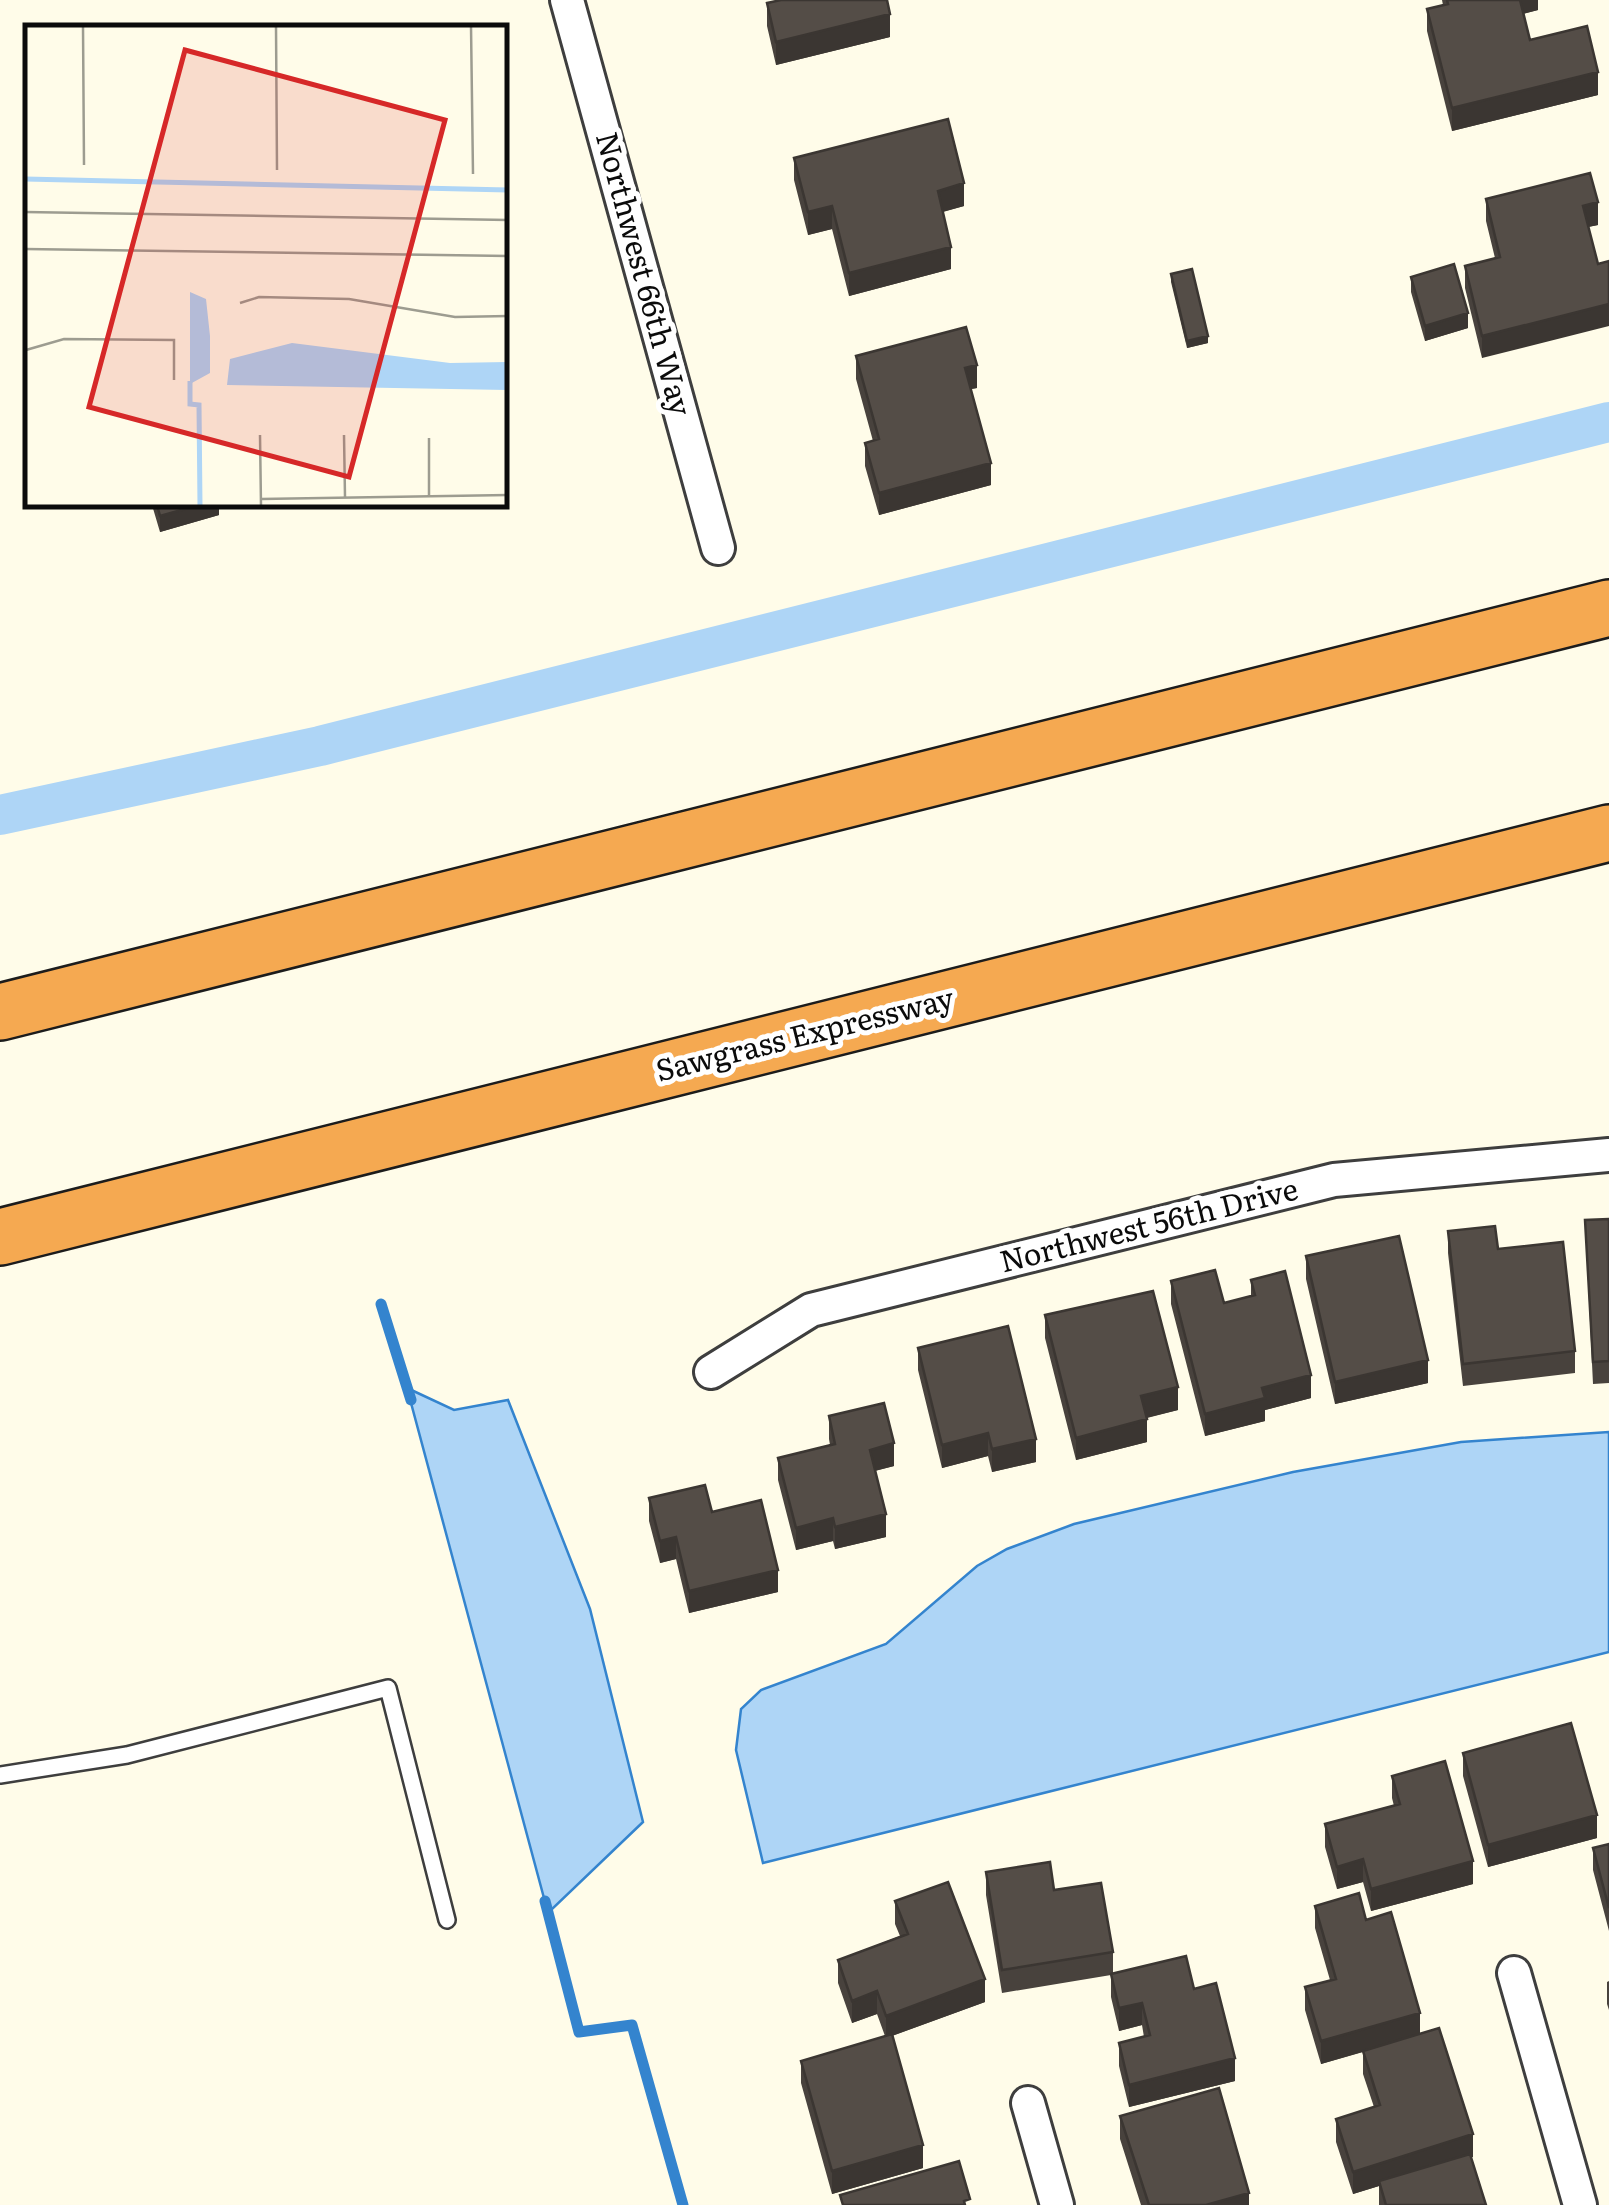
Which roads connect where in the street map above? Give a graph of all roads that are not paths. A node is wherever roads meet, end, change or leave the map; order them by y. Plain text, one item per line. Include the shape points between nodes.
1 (567, 0) edge
2 (718, 548) dead end
3 (1609, 608) edge
4 (1609, 832) edge
5 (0, 1012) edge
6 (1609, 1156) edge
7 (0, 1237) edge
8 (711, 1372) dead end
9 (0, 1775) edge
10 (448, 1920) dead end
11 (1514, 1972) dead end
12 (1028, 2103) dead end
13 (1057, 2205) edge
14 (1580, 2205) edge

1 - 2 street, Northwest 66th Way
3 - 5 highway
4 - 7 highway, Sawgrass Expressway
6 - 8 street, Northwest 56th Drive via 1334,1180 811,1310
9 - 10 lane via 127,1756 388,1688
11 - 14 street
12 - 13 street

